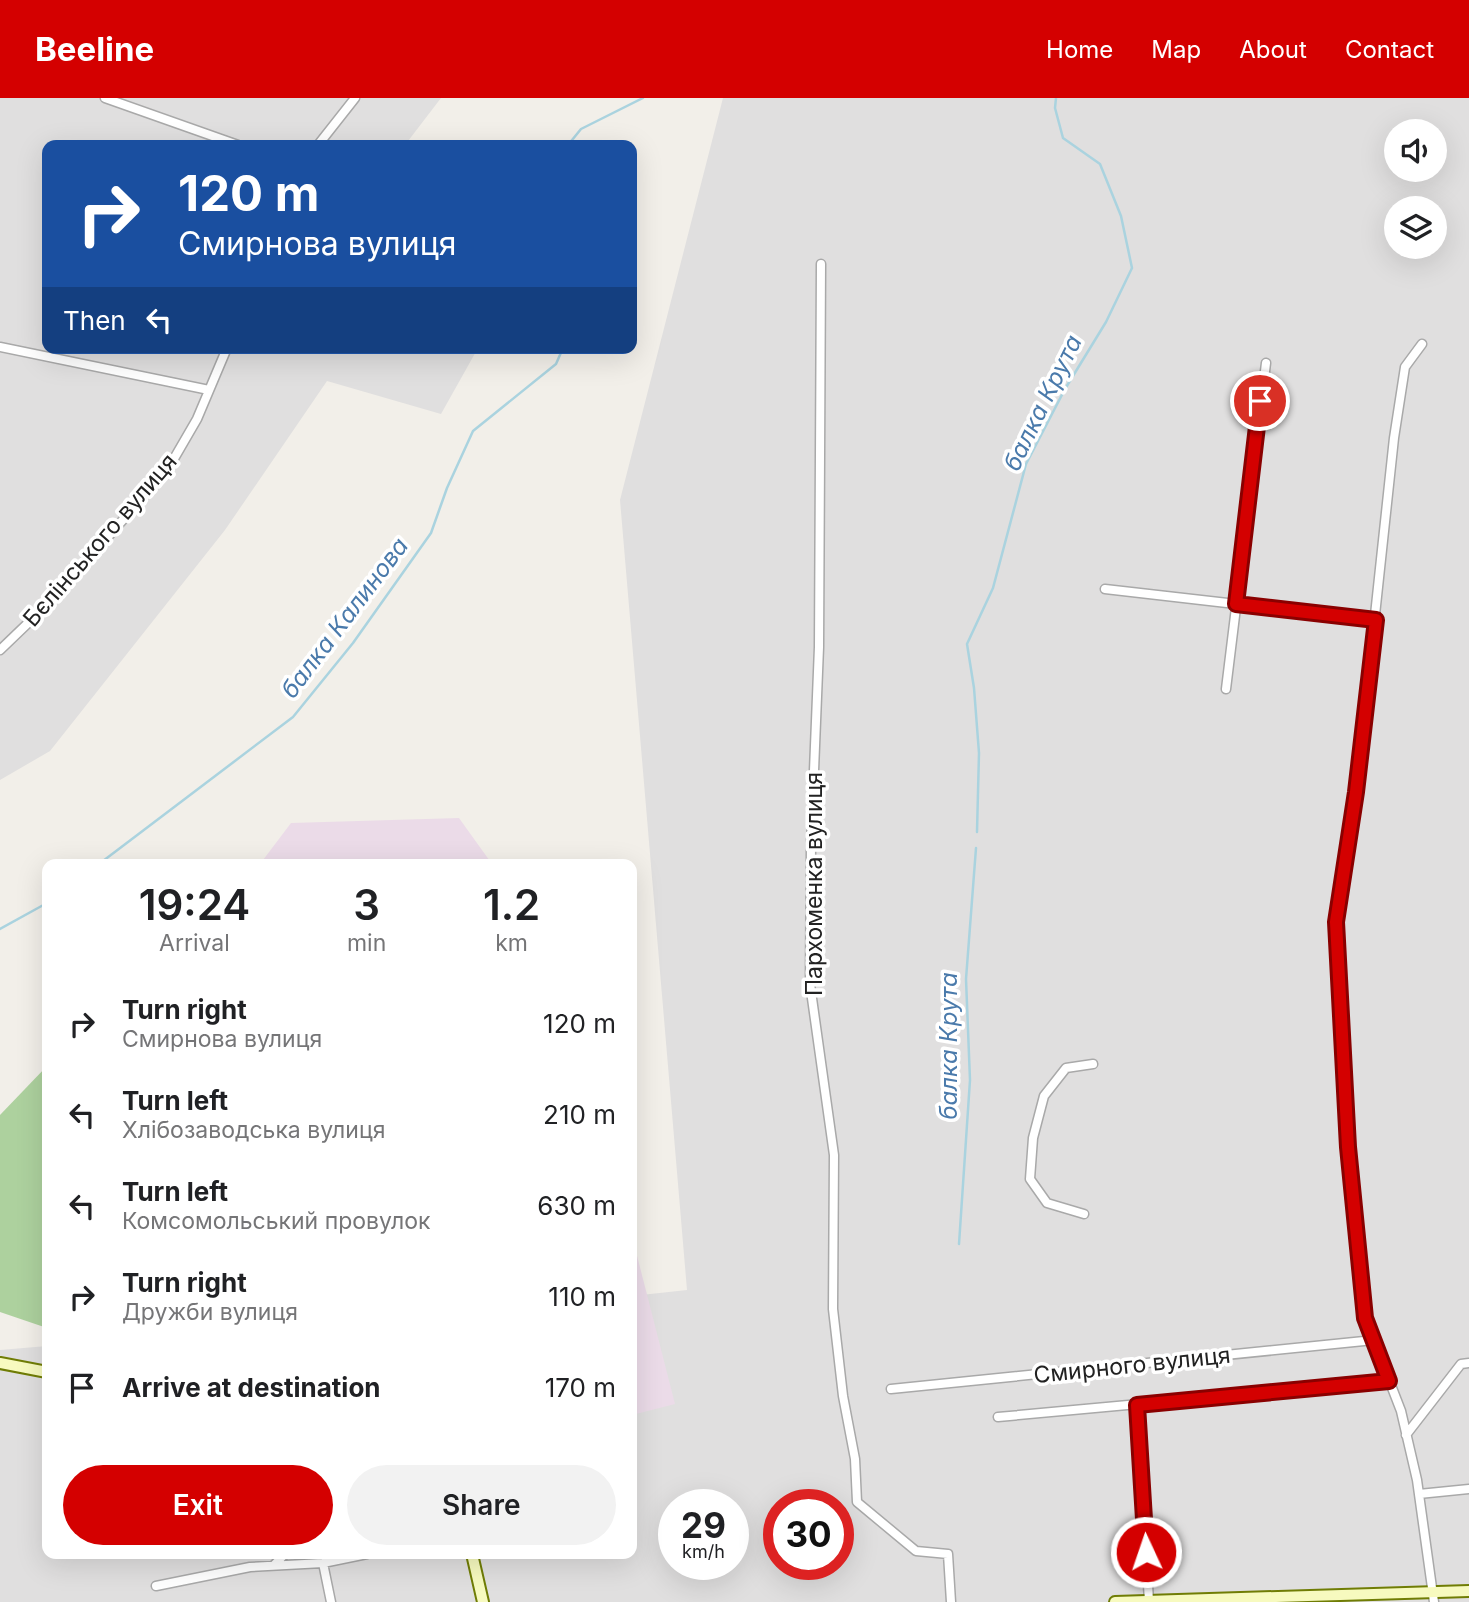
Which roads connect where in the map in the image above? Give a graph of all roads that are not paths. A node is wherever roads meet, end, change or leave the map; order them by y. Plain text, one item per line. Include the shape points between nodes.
1 (105, 98) edge
2 (355, 98) edge
3 (224, 140) edge
4 (321, 140) edge
5 (821, 264) dead end
6 (1422, 344) dead end
7 (0, 347) edge
8 (224, 354) edge
9 (1265, 363) dead end
10 (209, 390) junction
11 (1105, 589) dead end
12 (1236, 604) junction
13 (1376, 620) junction
14 (0, 650) edge
15 (1226, 689) dead end
16 (1093, 1064) dead end
17 (1084, 1214) dead end
18 (1374, 1340) junction
19 (1466, 1362) edge
20 (0, 1363) edge
21 (42, 1371) edge
22 (1389, 1381) junction
23 (891, 1389) dead end
24 (1137, 1405) junction
25 (998, 1417) dead end
26 (1406, 1435) junction
27 (1469, 1489) edge
28 (1419, 1494) junction
29 (280, 1559) edge
30 (343, 1559) edge
31 (473, 1559) edge
32 (323, 1563) junction
33 (274, 1565) junction
34 (156, 1586) dead end
35 (1469, 1591) edge
36 (1434, 1597) edge
37 (1149, 1601) edge
38 (331, 1602) edge
39 (483, 1602) edge
40 (951, 1602) edge
41 (1115, 1602) edge

1 - 3 street
2 - 4 street
5 - 40 street, Пархоменка вулиця via 819,638 810,984 834,1155 833,1310 857,1502 916,1551 948,1554
6 - 13 street via 1405,367 1383,526
7 - 10 street
8 - 10 street, Бєлінського вулиця
9 - 12 street
10 - 14 street, Бєлінського вулиця via 168,469 51,601
11 - 12 street
12 - 13 street
12 - 15 street
13 - 18 street via 1336,922 1348,1147 1365,1318
16 - 17 street via 1066,1068 1044,1096 1033,1138 1030,1179 1046,1203
18 - 22 street
18 - 23 street, Смирного вулиця
19 - 26 street
20 - 21 street
22 - 24 street
22 - 26 street
24 - 25 street
24 - 37 street
26 - 28 street
27 - 28 street
28 - 36 street
29 - 33 street
30 - 32 street
31 - 39 street
32 - 33 street
32 - 38 street
33 - 34 street
35 - 36 street
36 - 37 street
37 - 41 street

